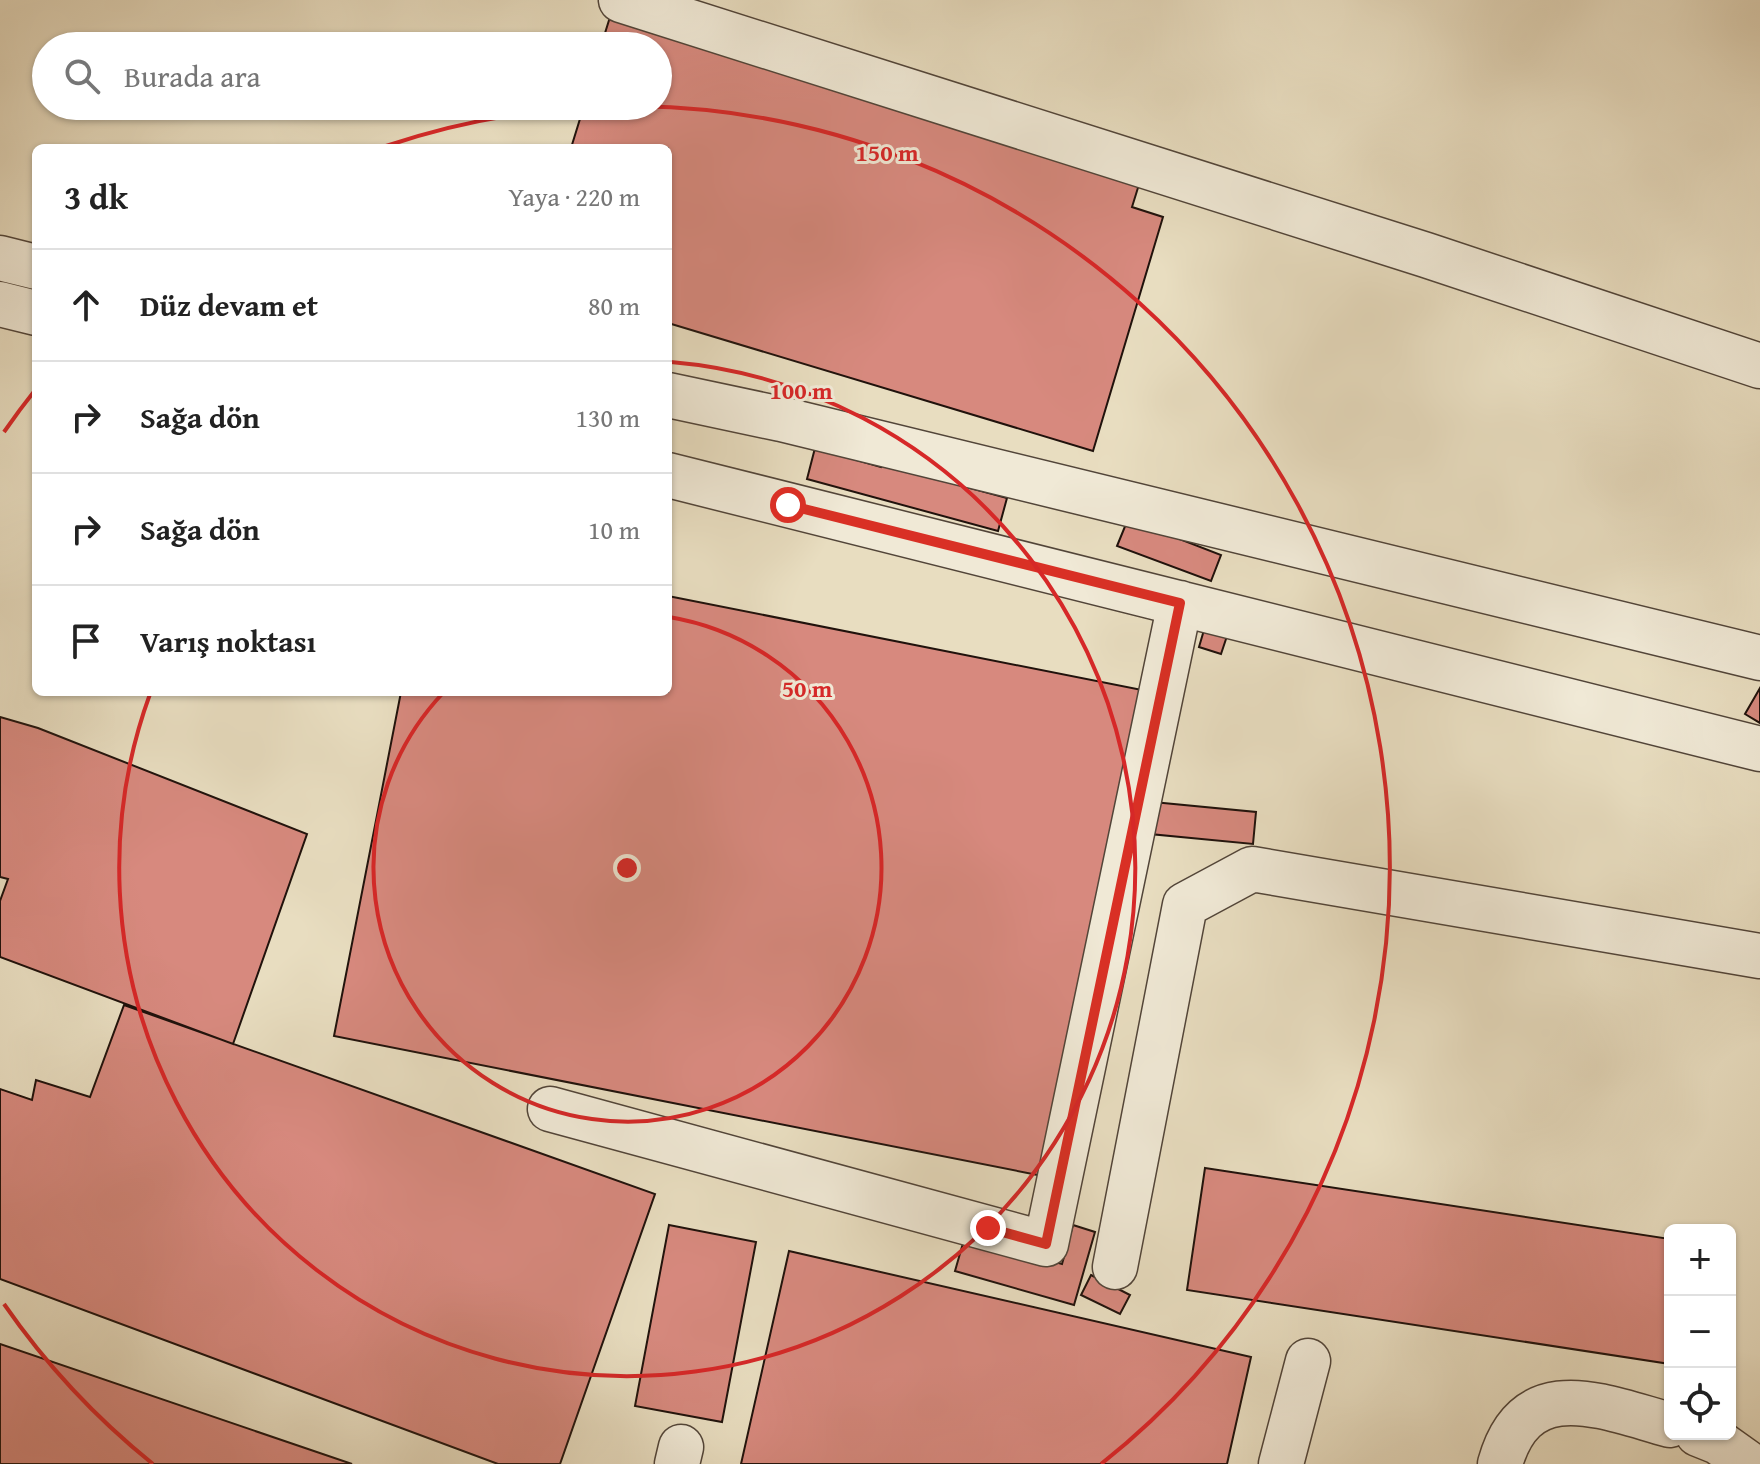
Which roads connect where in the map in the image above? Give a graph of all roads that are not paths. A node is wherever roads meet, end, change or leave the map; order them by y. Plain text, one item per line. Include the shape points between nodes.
1 (621, 0) edge
2 (0, 258) edge
3 (32, 266) edge
4 (0, 304) edge
5 (32, 312) edge
6 (1760, 366) edge
7 (672, 396) edge
8 (672, 476) edge
9 (1180, 603) junction
10 (1760, 658) edge
11 (1760, 749) edge
12 (1760, 956) edge
13 (550, 1109) dead end
14 (1115, 1267) dead end
15 (1308, 1361) dead end
16 (1664, 1423) edge
17 (1713, 1440) edge
18 (1760, 1460) edge
19 (1281, 1464) edge
20 (1500, 1464) edge
21 (1751, 1464) edge

1 - 6 street
2 - 3 street
4 - 5 street
7 - 10 street
8 - 9 street
9 - 11 street
9 - 13 street via 1046,1244
12 - 14 street via 1252,869 1185,905
15 - 19 street
16 - 20 street via 1593,1404 1552,1403 1522,1418
17 - 21 street
18 - 21 street

